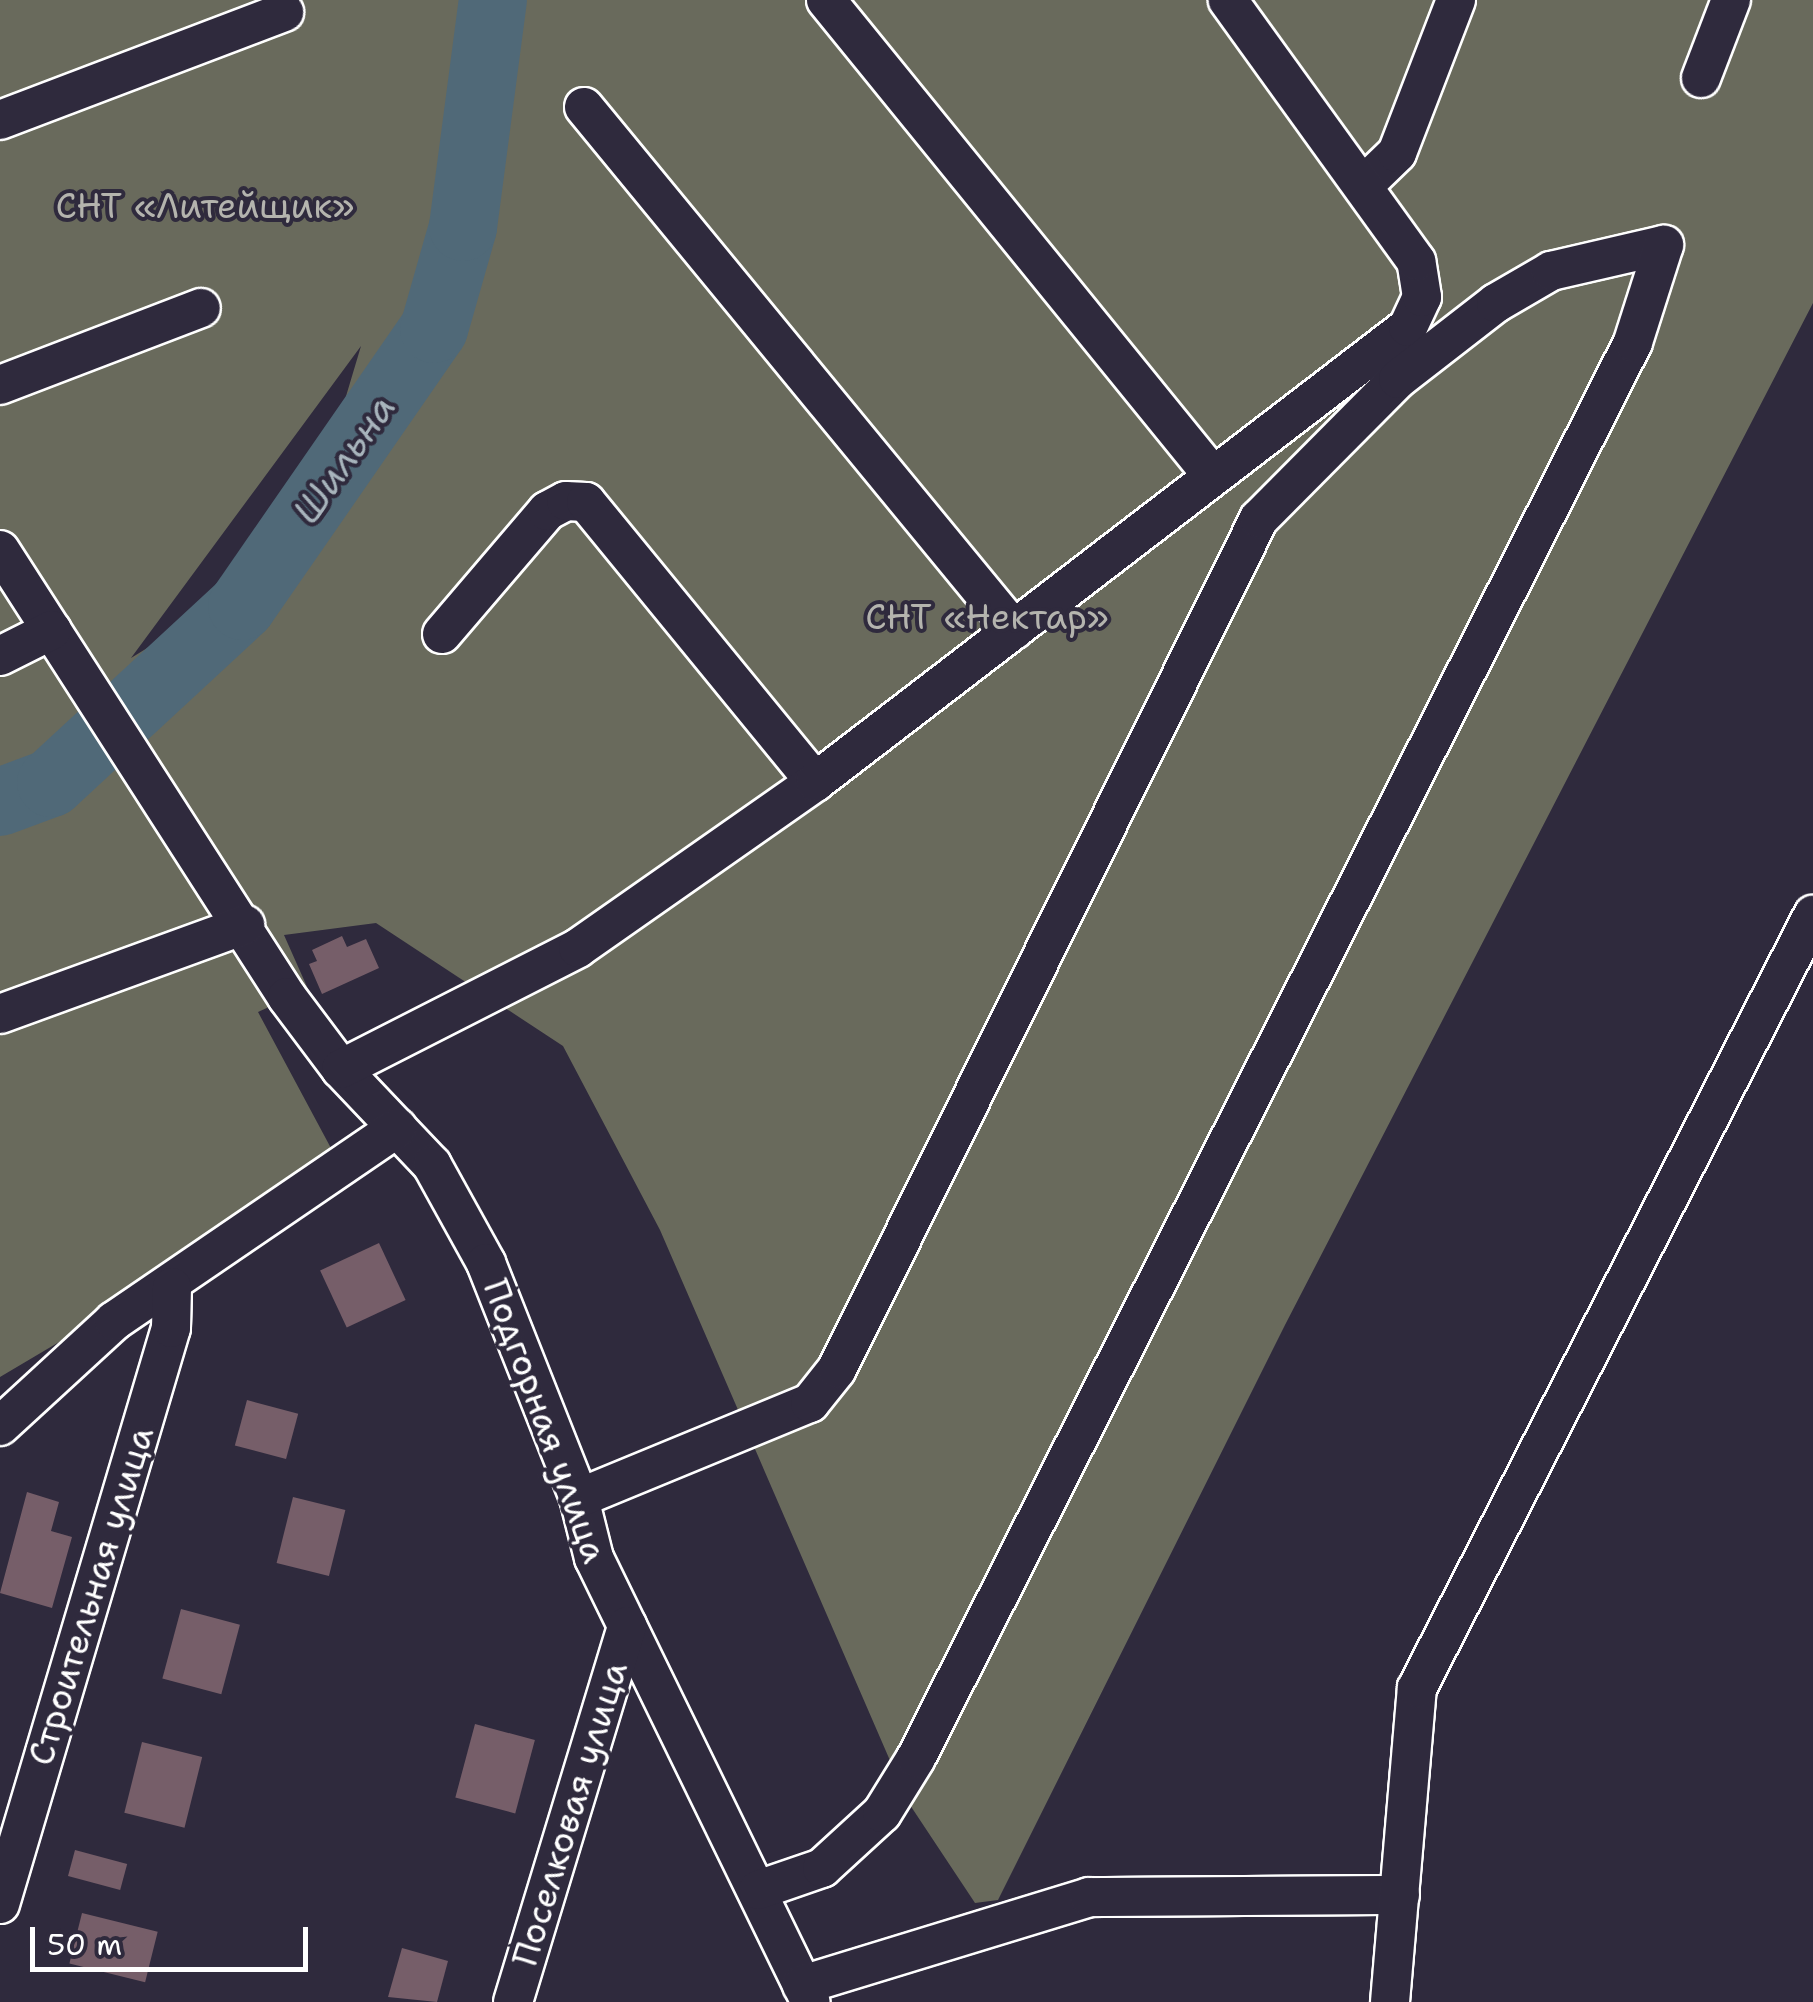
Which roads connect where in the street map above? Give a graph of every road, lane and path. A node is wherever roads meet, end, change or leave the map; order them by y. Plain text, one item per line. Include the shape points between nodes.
1 (826, 0) edge
2 (1228, 0) edge
3 (1456, 0) edge
4 (1731, 0) edge
5 (284, 12) dead end
6 (1701, 78) dead end
7 (584, 107) dead end
8 (0, 120) edge
9 (1366, 183) junction
10 (201, 308) dead end
11 (0, 385) edge
12 (1213, 476) junction
13 (0, 550) edge
14 (1014, 630) junction
15 (442, 634) dead end
16 (62, 644) junction
17 (0, 656) edge
18 (815, 782) junction
19 (1813, 915) edge
20 (246, 925) junction
21 (0, 1014) edge
22 (341, 1069) junction
23 (397, 1128) junction
24 (172, 1287) junction
25 (0, 1426) edge
26 (578, 1498) junction
27 (627, 1626) junction
28 (758, 1890) junction
29 (1400, 1895) junction
30 (0, 1904) edge
31 (806, 1993) edge
32 (513, 2002) edge
33 (1390, 2002) edge

1 - 12 street
2 - 9 street
3 - 9 street via 1397,153
4 - 6 street
5 - 8 street
7 - 14 street
9 - 12 street via 1416,260 1422,297 1408,326
10 - 11 street
12 - 14 street
13 - 16 street, Подгорная улица
14 - 18 street
15 - 18 street via 548,511 566,501 586,502
16 - 17 street
16 - 20 street, Подгорная улица
18 - 22 street via 578,948
19 - 29 street via 1417,1688
20 - 21 street
20 - 22 street, Подгорная улица via 287,997
22 - 23 street, Подгорная улица
23 - 24 street
23 - 26 street, Подгорная улица via 432,1165 486,1264
24 - 25 street via 114,1321
24 - 30 street, Строительная улица via 171,1328
26 - 27 street, Подгорная улица via 594,1558
26 - 28 street via 648,1475 810,1402 837,1369 1260,518 1398,379 1496,303 1551,271 1664,246 1633,342 916,1758 882,1813 822,1868
27 - 28 street, Подгорная улица
27 - 32 street, Поселковая улица
28 - 31 street, Подгорная улица
29 - 31 street via 1089,1897
29 - 33 street

